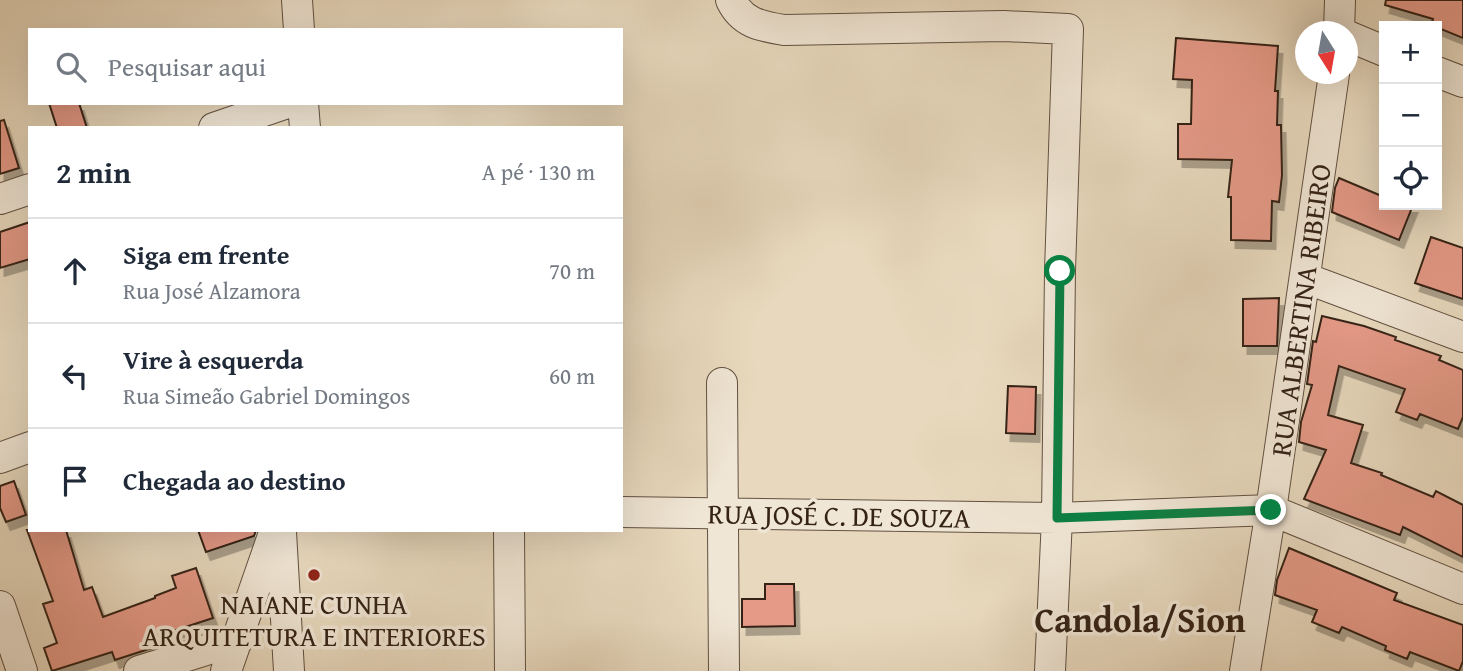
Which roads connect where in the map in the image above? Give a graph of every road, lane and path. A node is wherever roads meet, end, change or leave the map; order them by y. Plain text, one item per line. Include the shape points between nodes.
1 (297, 0) edge
2 (731, 0) edge
3 (1340, 0) edge
4 (1339, 21) edge
5 (299, 28) edge
6 (1358, 40) edge
7 (1379, 49) edge
8 (1442, 74) edge
9 (1463, 82) edge
10 (1333, 84) edge
11 (281, 105) edge
12 (303, 105) edge
13 (220, 126) edge
14 (305, 126) edge
15 (28, 191) edge
16 (0, 199) edge
17 (1306, 278) junction
18 (1463, 337) edge
19 (722, 383) dead end
20 (28, 448) edge
21 (0, 458) edge
22 (1271, 510) junction
23 (623, 512) edge
24 (723, 514) junction
25 (1057, 518) junction
26 (274, 532) edge
27 (281, 532) edge
28 (509, 532) edge
29 (1463, 589) edge
30 (0, 606) edge
31 (238, 640) junction
32 (22, 671) edge
33 (139, 671) edge
34 (226, 671) edge
35 (289, 671) edge
36 (510, 671) edge
37 (724, 671) edge
38 (1050, 671) edge
39 (1245, 671) edge

1 - 5 street
2 - 25 street via 742,18 784,30 1068,29
3 - 4 street
6 - 7 street
8 - 9 street
10 - 17 street, RUA ALBERTINA RIBEIRO
11 - 13 street
12 - 14 street
15 - 16 street
17 - 18 street
17 - 22 street, RUA ALBERTINA RIBEIRO
19 - 24 street
20 - 21 street
22 - 25 street, RUA JOSÉ C. DE SOUZA
22 - 29 street
22 - 39 street, RUA ALBERTINA RIBEIRO
23 - 24 street, RUA JOSÉ C. DE SOUZA
24 - 25 street, RUA JOSÉ C. DE SOUZA
24 - 37 street
25 - 38 street
26 - 31 street
27 - 35 street
28 - 36 street
30 - 32 street
31 - 33 street
31 - 34 street

